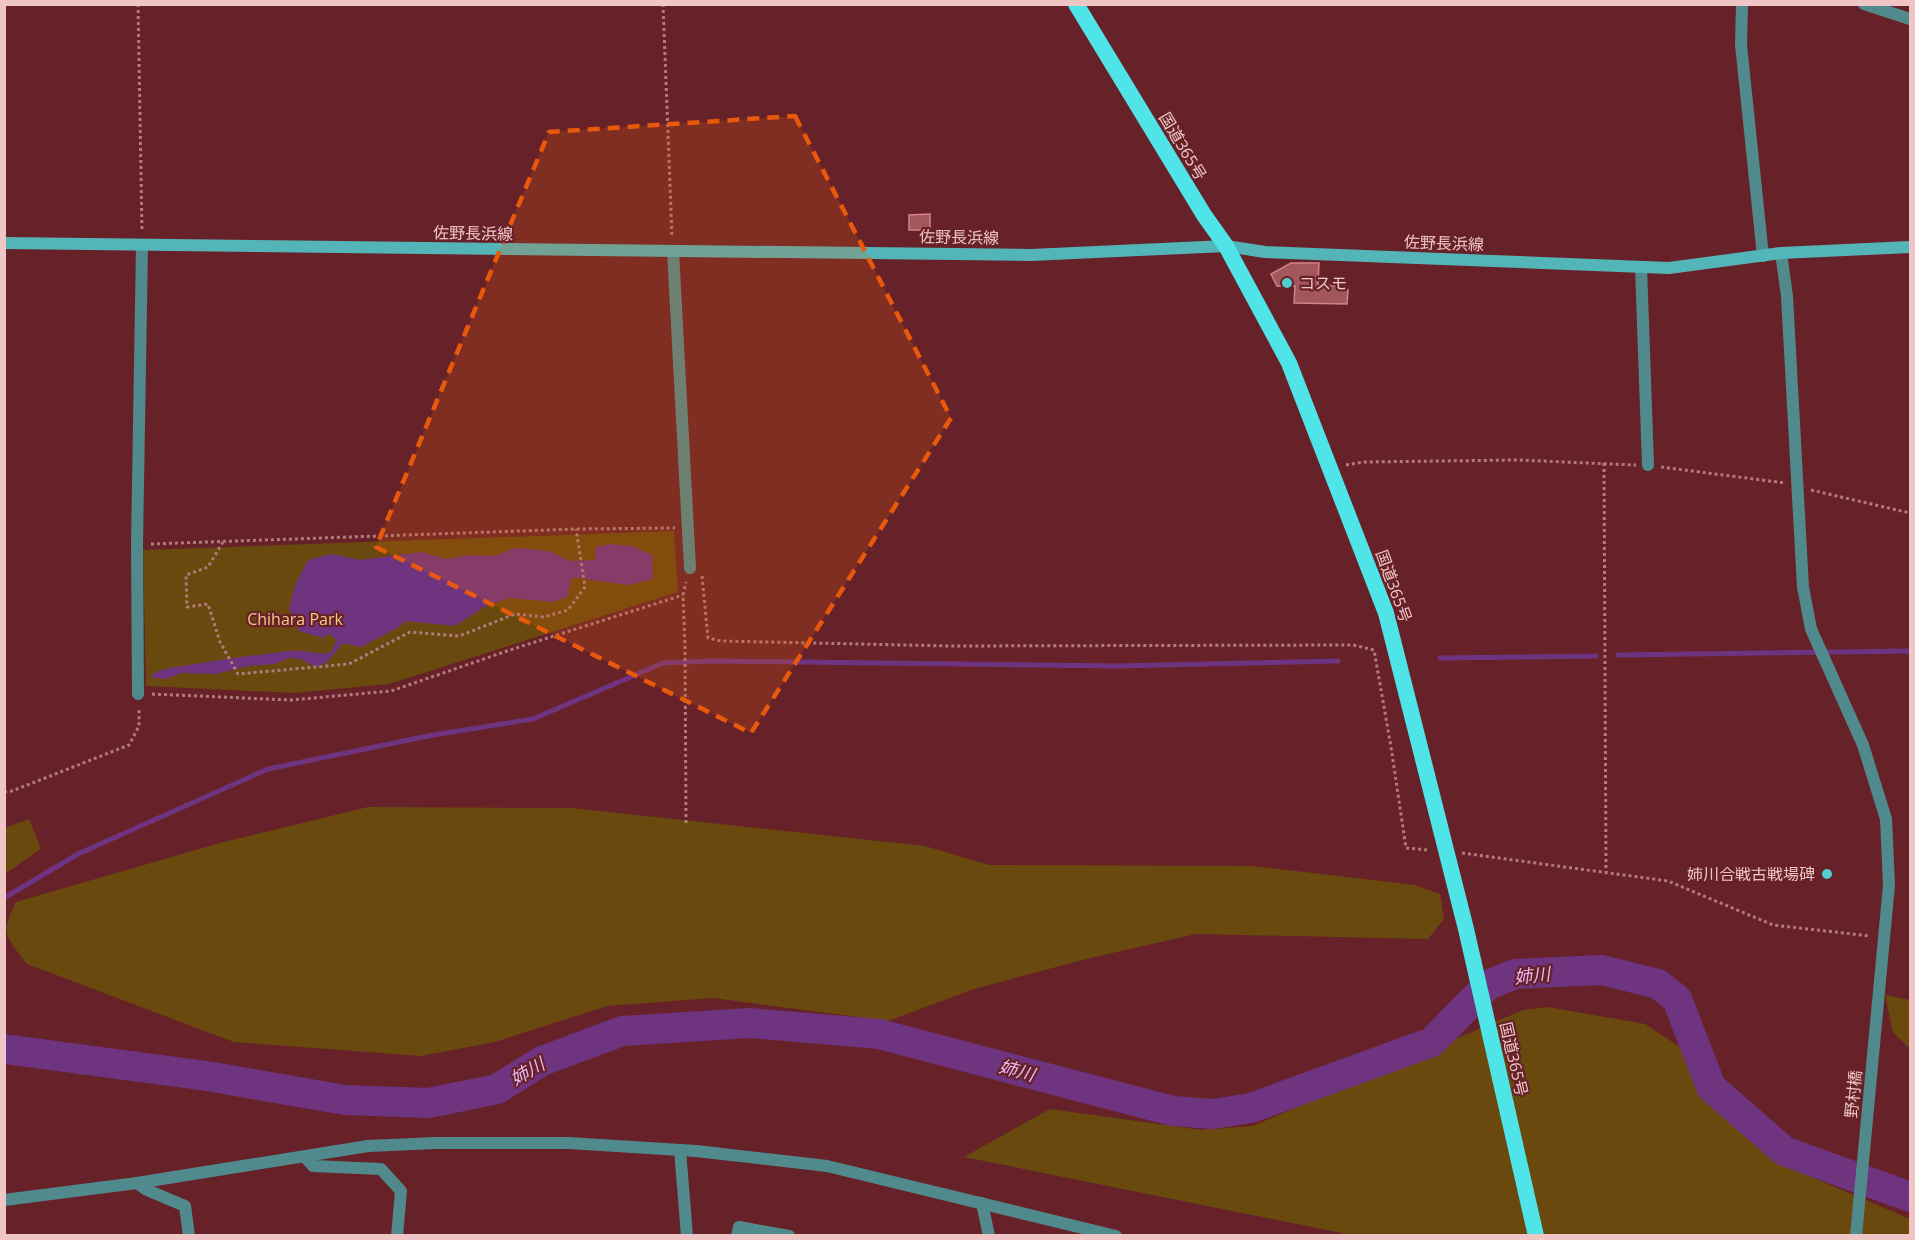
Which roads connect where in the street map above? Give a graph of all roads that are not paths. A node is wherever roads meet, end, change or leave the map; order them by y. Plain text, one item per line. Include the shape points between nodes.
1 (1076, 4) edge
2 (1742, 4) edge
3 (1864, 4) edge
4 (1911, 19) edge
5 (4, 243) edge
6 (142, 245) junction
7 (1226, 246) junction
8 (1911, 247) edge
9 (673, 251) junction
10 (1780, 253) junction
11 (1763, 256) junction
12 (1641, 267) junction
13 (1648, 465) road end
14 (690, 568) road end
15 (138, 694) road end
16 (680, 1150) junction
17 (305, 1157) junction
18 (137, 1183) junction
19 (4, 1200) edge
20 (982, 1203) junction
21 (189, 1236) edge
22 (397, 1236) edge
23 (687, 1236) edge
24 (737, 1236) edge
25 (789, 1236) edge
26 (988, 1236) edge
27 (1116, 1236) edge
28 (1536, 1236) edge
29 (1856, 1236) edge

1 - 7 highway, 国道365号
2 - 11 street via 1741,45
3 - 4 street
5 - 6 main road, 佐野長浜線
6 - 9 main road, 佐野長浜線
6 - 15 street
7 - 9 main road, 佐野長浜線 via 1031,255
7 - 12 main road, 佐野長浜線 via 1264,252
7 - 28 highway, 国道365号 via 1289,363 1386,613 1466,929
8 - 10 main road, 佐野長浜線
9 - 14 street
10 - 11 main road, 佐野長浜線
10 - 29 street, 野村橋 via 1787,296 1803,587 1811,629 1863,745 1886,819 1889,885
11 - 12 main road, 佐野長浜線 via 1669,268
12 - 13 street
16 - 17 street via 569,1143 436,1143 368,1146
16 - 20 street via 827,1166
16 - 23 street
17 - 18 street
17 - 22 street via 313,1166 381,1169 401,1191
18 - 19 street
18 - 21 street via 185,1206
20 - 26 street
20 - 27 street
24 - 25 street via 739,1227

